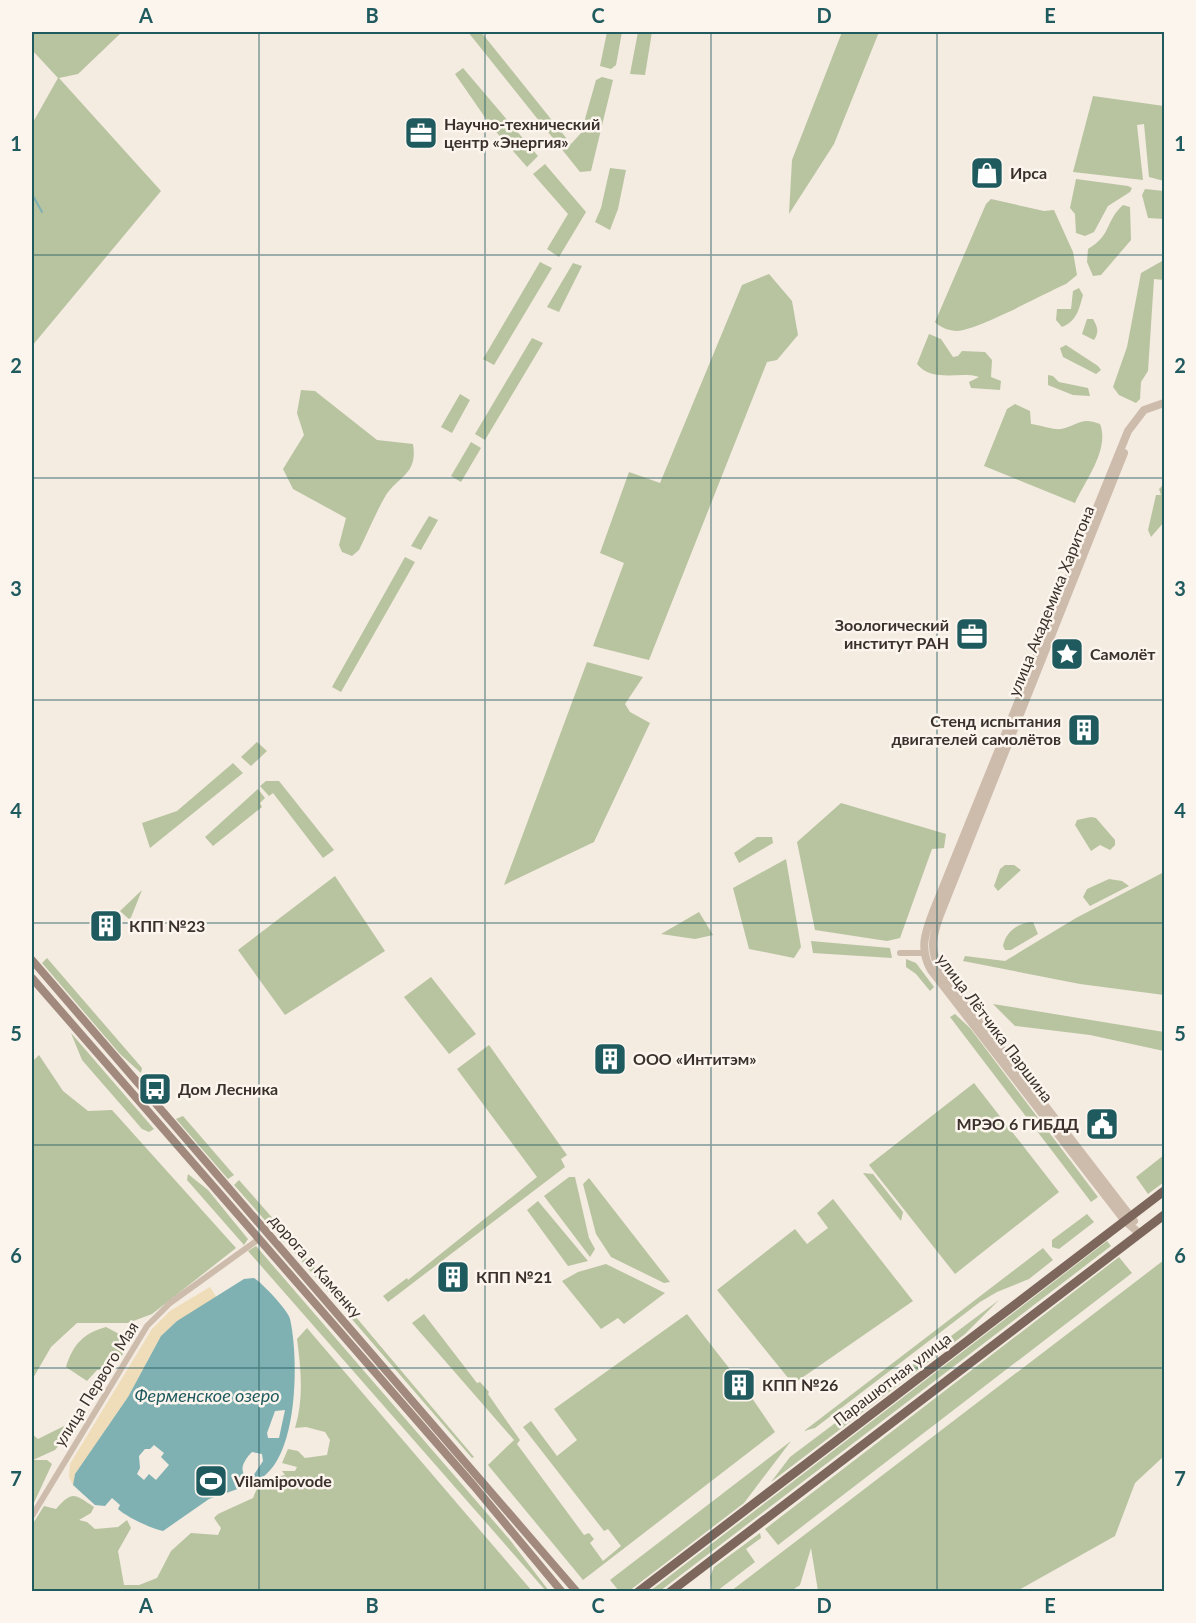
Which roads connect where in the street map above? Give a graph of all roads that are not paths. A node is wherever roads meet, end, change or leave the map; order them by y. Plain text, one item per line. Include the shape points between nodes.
1 (1164, 403) edge
2 (1060, 607) junction
3 (900, 953) dead end
4 (924, 953) junction
5 (934, 959) joint
6 (32, 960) edge
7 (32, 978) edge
8 (1164, 1191) edge
9 (1164, 1215) edge
10 (1128, 1218) junction
11 (1139, 1233) junction
12 (259, 1239) junction
13 (32, 1516) edge
14 (562, 1592) edge
15 (577, 1592) edge
16 (638, 1592) edge
17 (670, 1592) edge

1 - 2 street, улица Академика Харитона via 1149,406 1128,431
2 - 4 street, улица Академика Харитона via 933,912
2 - 5 street, улица Академика Харитона via 933,934
3 - 4 street, улица Лётчика Паршина
4 - 10 street, улица Лётчика Паршина via 931,970
5 - 10 street, улица Лётчика Паршина
6 - 15 main road, дорога в Каменку
7 - 12 main road, дорога в Каменку
8 - 10 main road, Парашютная улица
9 - 11 main road, Парашютная улица
10 - 11 street, улица Лётчика Паршина
10 - 16 main road, Парашютная улица
11 - 17 main road, Парашютная улица
12 - 13 street, улица Первого Мая via 170,1303 147,1326
12 - 14 main road, дорога в Каменку

